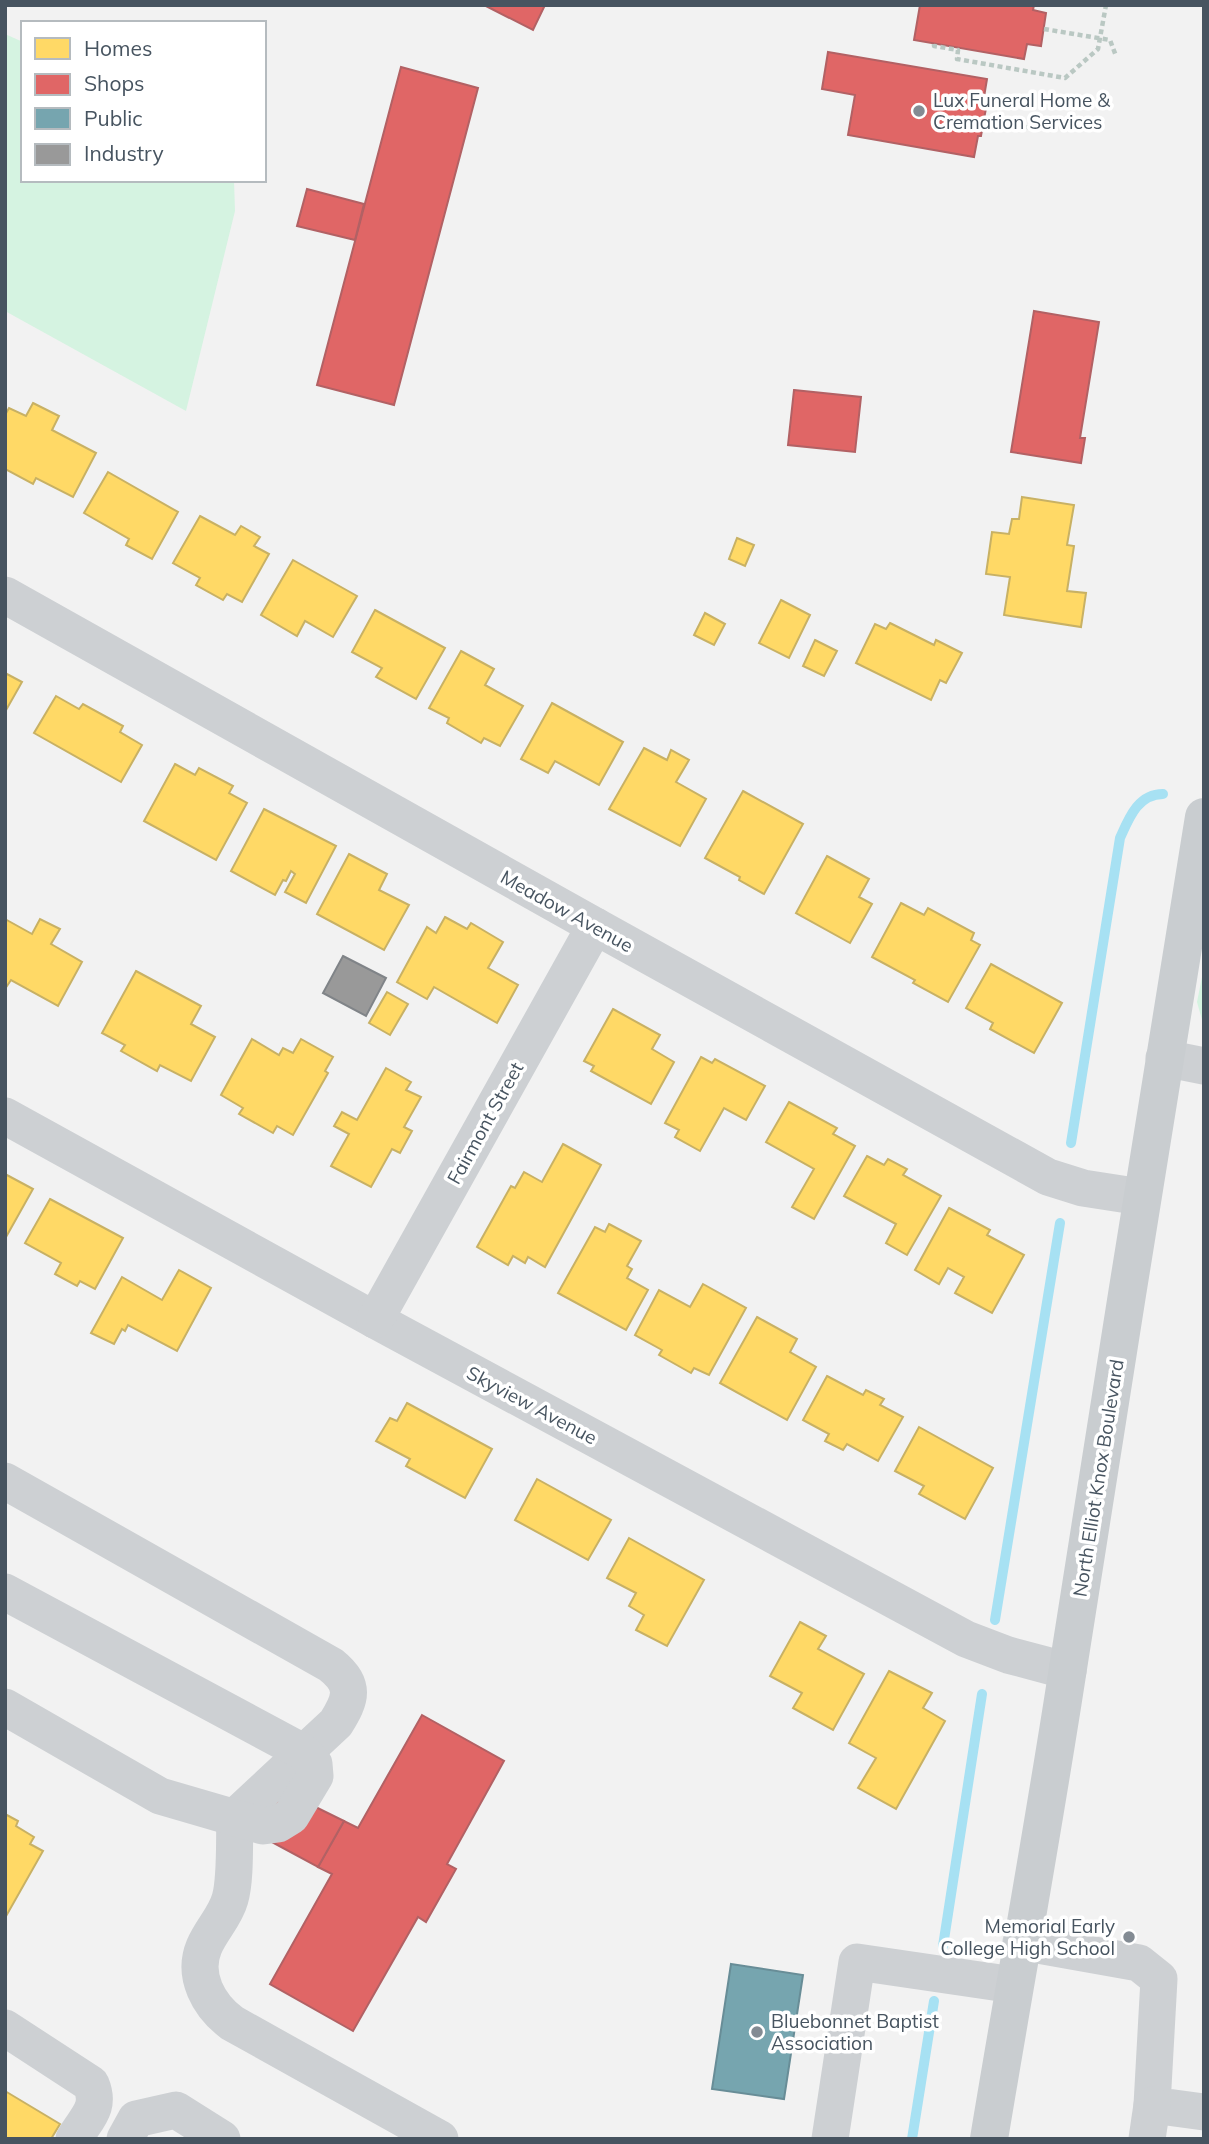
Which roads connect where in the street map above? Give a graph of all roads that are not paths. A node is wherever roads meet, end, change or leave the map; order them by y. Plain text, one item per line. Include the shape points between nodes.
1 (5, 595) edge
2 (1204, 817) edge
3 (595, 926) junction
4 (1164, 1058) junction
5 (1204, 1066) edge
6 (5, 1116) edge
7 (1141, 1198) junction
8 (375, 1320) junction
9 (5, 1481) edge
10 (5, 1592) edge
11 (1068, 1671) junction
12 (5, 1707) edge
13 (303, 1752) junction
14 (235, 1817) junction
15 (1021, 1942) junction
16 (1014, 1985) junction
17 (5, 2028) edge
18 (1204, 2112) edge
19 (1149, 2122) edge
20 (74, 2139) edge
21 (125, 2139) edge
22 (222, 2139) edge
23 (440, 2139) edge
24 (830, 2139) edge
25 (989, 2139) edge

1 - 3 street, Meadow Avenue
2 - 4 main road, North Elliot Knox Boulevard
3 - 7 street, Meadow Avenue via 1048,1177
3 - 8 street, Fairmont Street
4 - 5 street
4 - 7 main road, North Elliot Knox Boulevard
6 - 8 street, Skyview Avenue
7 - 11 main road, North Elliot Knox Boulevard
8 - 11 street, Skyview Avenue via 966,1639
9 - 13 street via 341,1673 349,1693 347,1704 336,1723
10 - 13 street
11 - 15 main road, North Elliot Knox Boulevard
12 - 14 street via 160,1796
13 - 14 street
14 - 23 street via 230,1902 201,1960 201,1977 211,2004 232,2023
15 - 16 main road, North Elliot Knox Boulevard
15 - 19 street via 1139,1963 1159,1979
16 - 24 street via 857,1962
16 - 25 main road, North Elliot Knox Boulevard
17 - 20 street via 91,2084 96,2105
18 - 19 street
21 - 22 street via 136,2119 176,2110

